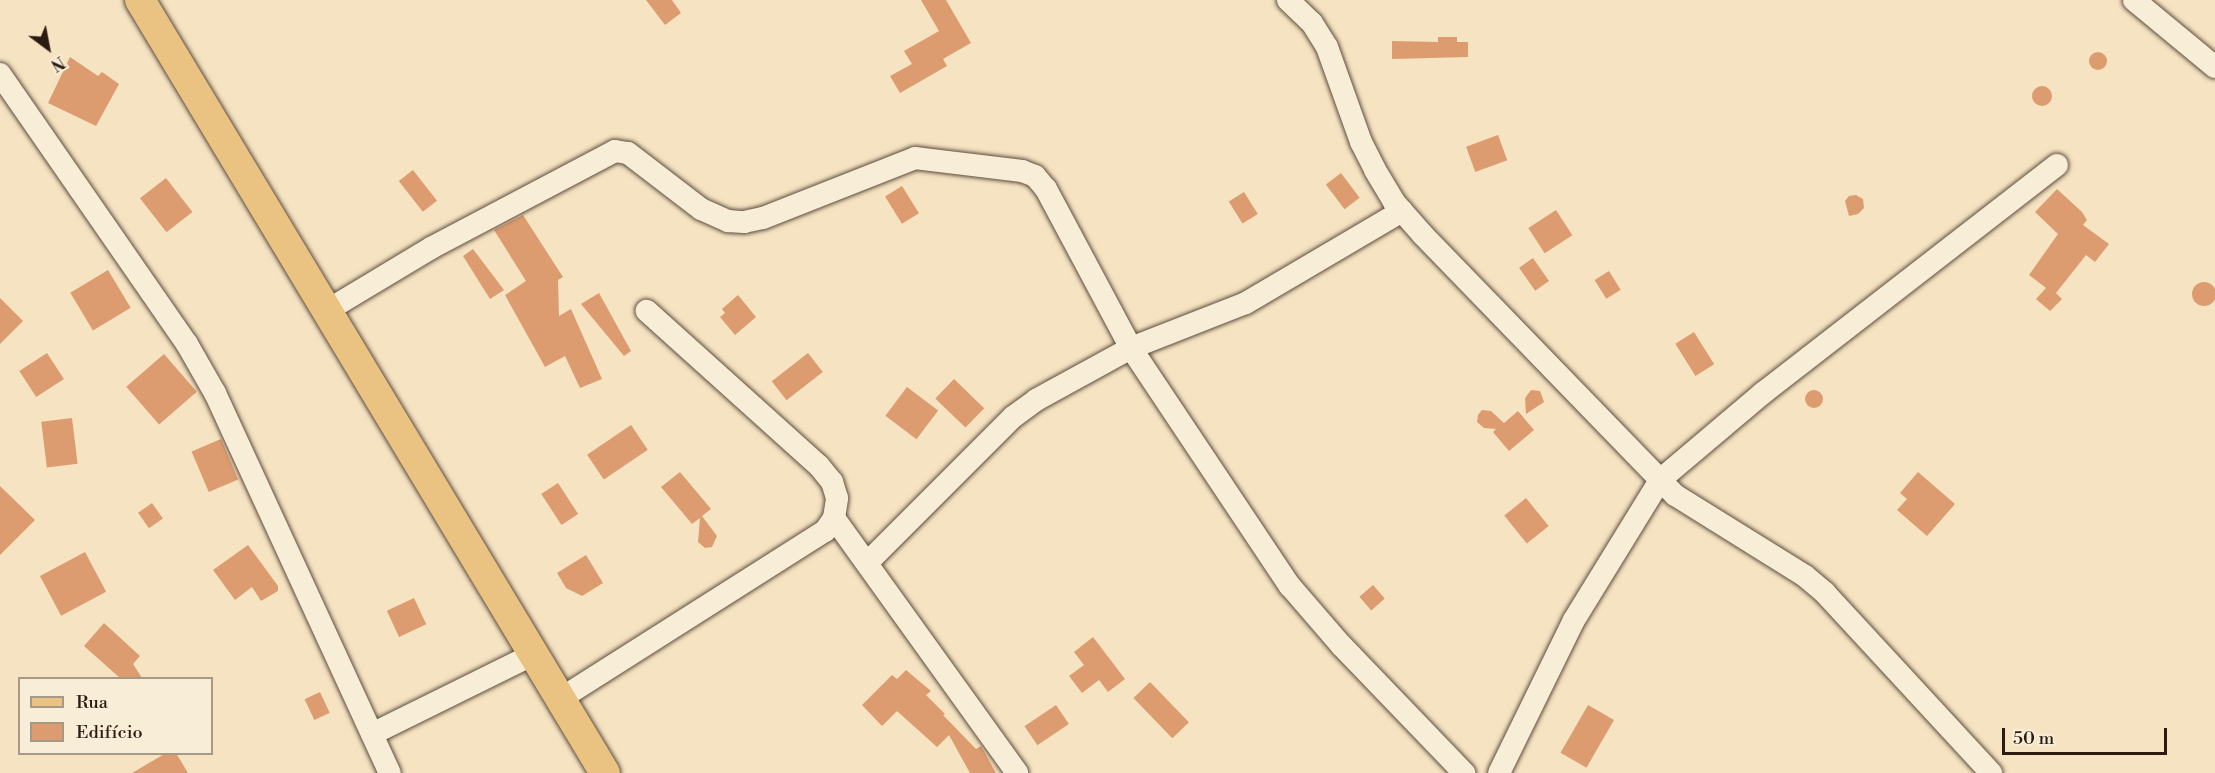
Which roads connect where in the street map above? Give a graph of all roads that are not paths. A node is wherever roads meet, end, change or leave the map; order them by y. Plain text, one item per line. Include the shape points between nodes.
1 (141, 0) edge
2 (1288, 0) edge
3 (1306, 0) edge
4 (2134, 0) edge
5 (1312, 23) junction
6 (2215, 68) edge
7 (0, 74) edge
8 (2057, 165) dead end
9 (1402, 211) junction
10 (328, 310) junction
11 (647, 311) dead end
12 (1131, 348) junction
13 (1659, 480) junction
14 (834, 518) junction
15 (868, 562) junction
16 (534, 654) junction
17 (560, 699) junction
18 (372, 734) junction
19 (390, 773) edge
20 (605, 773) edge
21 (1017, 773) edge
22 (1464, 773) edge
23 (1499, 773) edge
24 (1991, 773) edge

1 - 10 main road
2 - 5 street
3 - 5 street
4 - 6 street
5 - 9 street via 1327,47 1361,142
7 - 18 street via 188,344 215,393
8 - 13 street via 1763,393
9 - 12 street via 1246,303
9 - 13 street
10 - 12 street via 431,248 615,151 628,153 701,209 728,221 744,222 764,218 915,158 1022,171 1035,176 1046,189
10 - 16 main road
11 - 14 street via 819,466 832,482 837,498
12 - 15 street via 1036,400 1013,417
12 - 22 street via 1290,586
13 - 23 street via 1574,620
13 - 24 street via 1675,495 1805,576
14 - 15 street
14 - 17 street via 825,531
15 - 21 street
16 - 17 main road
16 - 18 street
17 - 20 main road
18 - 19 street

